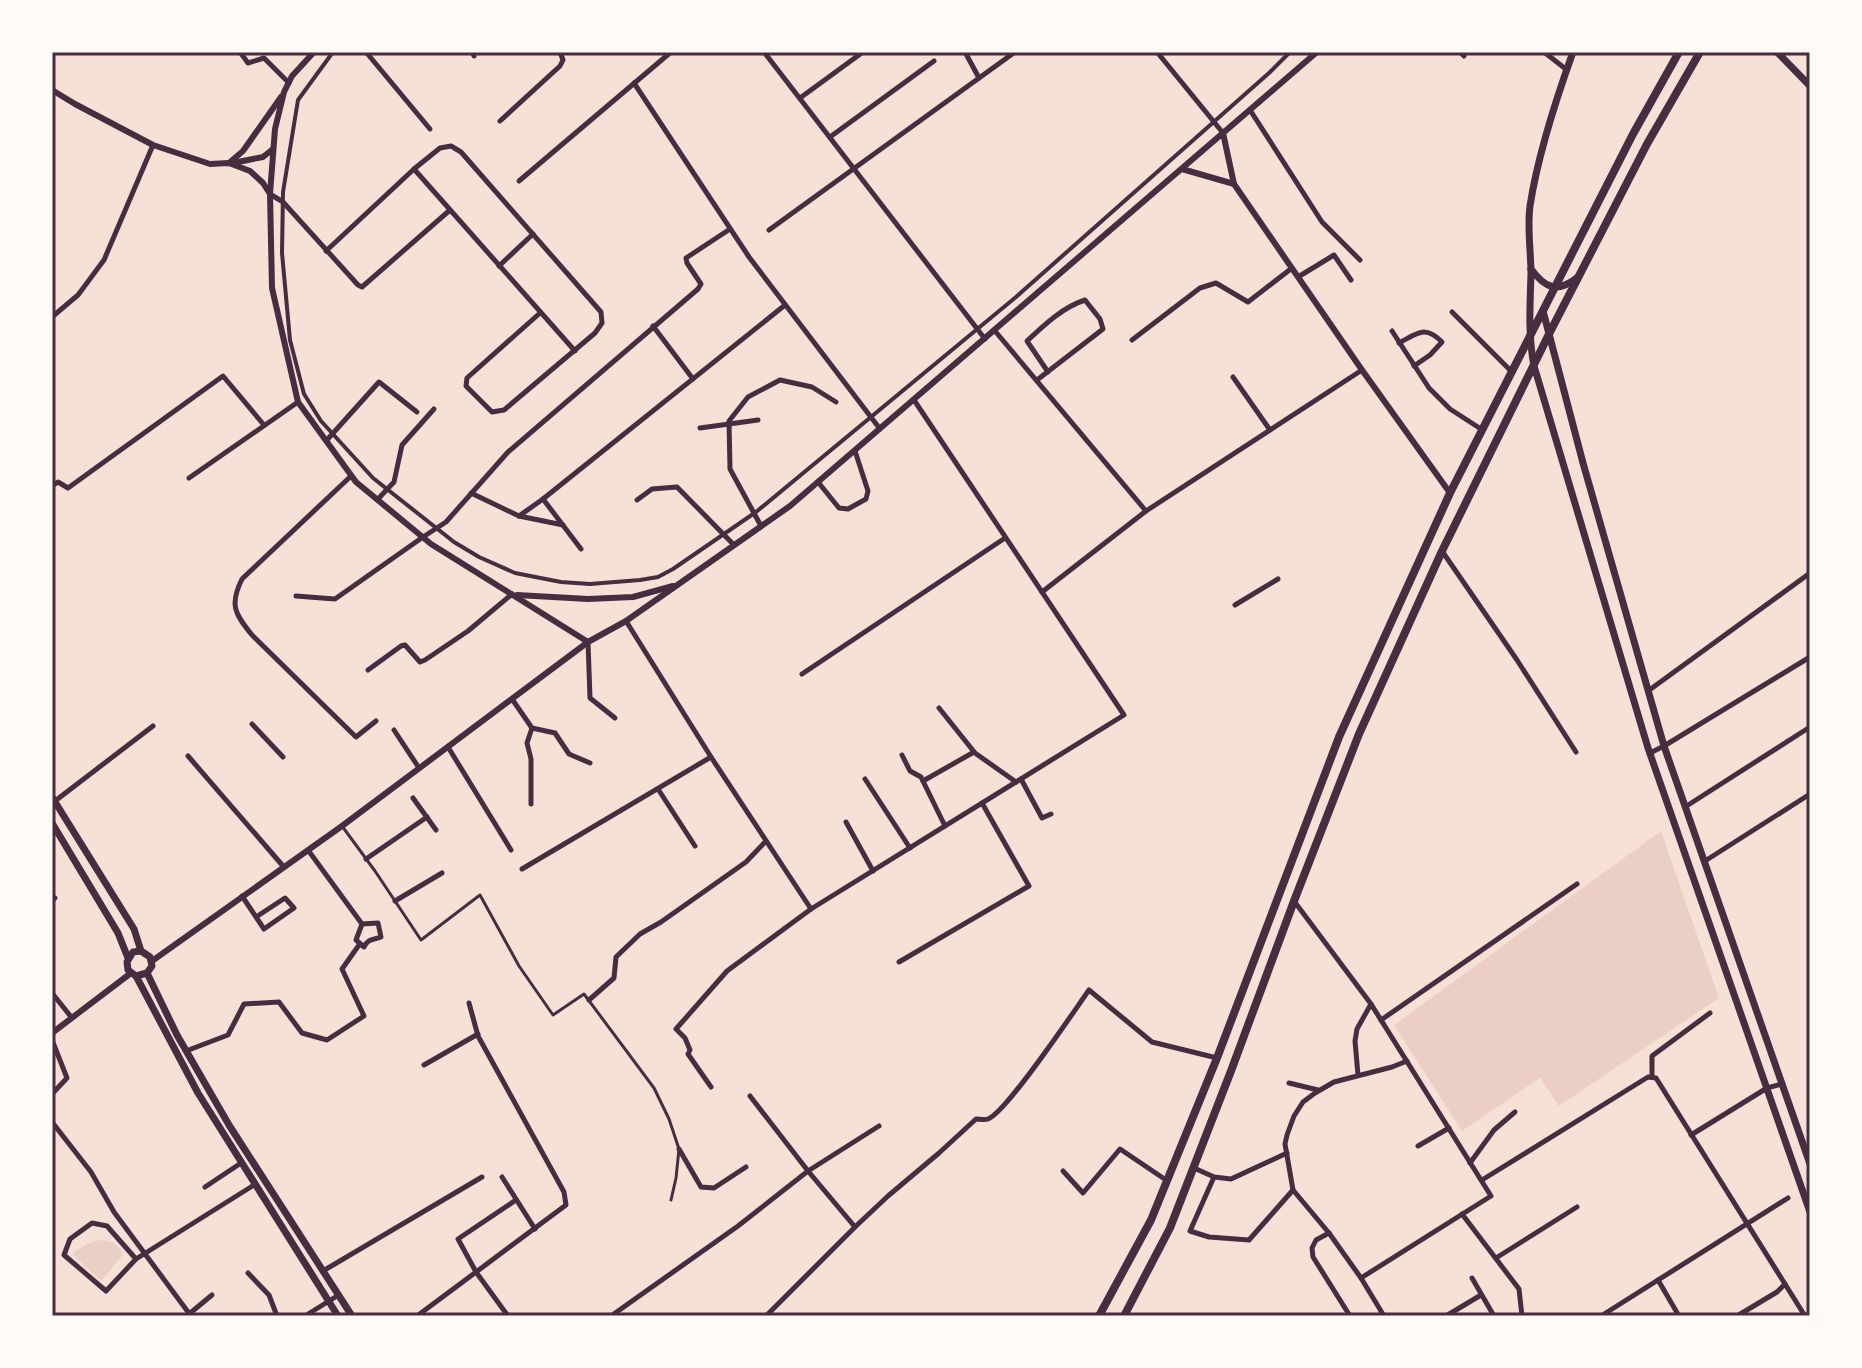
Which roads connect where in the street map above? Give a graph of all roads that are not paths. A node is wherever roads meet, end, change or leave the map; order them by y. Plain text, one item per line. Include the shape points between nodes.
1 (240, 52) edge
2 (314, 52) edge
3 (333, 52) edge
4 (366, 52) edge
5 (560, 52) edge
6 (671, 52) edge
7 (764, 52) edge
8 (863, 52) edge
9 (965, 52) edge
10 (1015, 52) edge
11 (1157, 52) edge
12 (1290, 52) edge
13 (1317, 52) edge
14 (1544, 52) edge
15 (1573, 52) edge
16 (1679, 52) edge
17 (1700, 52) edge
18 (1777, 52) edge
19 (934, 61) dead end
20 (1567, 70) junction
21 (979, 78) junction
22 (289, 83) junction
23 (634, 83) junction
24 (1810, 86) edge
25 (52, 90) edge
26 (284, 92) junction
27 (800, 98) junction
28 (1250, 110) junction
29 (500, 121) dead end
30 (1213, 121) junction
31 (430, 129) dead end
32 (1223, 133) junction
33 (830, 137) junction
34 (153, 145) junction
35 (273, 149) junction
36 (229, 163) junction
37 (414, 169) junction
38 (854, 169) junction
39 (1182, 169) junction
40 (519, 181) dead end
41 (1234, 184) junction
42 (270, 194) junction
43 (283, 202) junction
44 (450, 210) junction
45 (730, 229) junction
46 (769, 230) dead end
47 (533, 234) junction
48 (326, 251) junction
49 (1360, 260) dead end
50 (499, 266) junction
51 (1292, 268) junction
52 (1531, 269) junction
53 (1580, 276) junction
54 (1298, 277) junction
55 (1351, 280) dead end
56 (1556, 287) junction
57 (785, 305) junction
58 (1543, 311) junction
59 (1452, 312) dead end
60 (540, 313) junction
61 (52, 317) edge
62 (653, 326) junction
63 (977, 329) junction
64 (995, 331) junction
65 (1392, 331) dead end
66 (1549, 334) junction
67 (985, 339) junction
68 (1529, 339) junction
69 (1132, 340) dead end
70 (1399, 343) junction
71 (575, 351) junction
72 (1414, 366) junction
73 (1534, 366) junction
74 (1362, 370) junction
75 (1048, 372) junction
76 (1512, 372) junction
77 (1233, 377) dead end
78 (693, 379) junction
79 (1037, 380) junction
80 (914, 400) junction
81 (298, 402) junction
82 (836, 402) dead end
83 (434, 409) dead end
84 (417, 412) dead end
85 (871, 417) junction
86 (758, 420) dead end
87 (729, 424) junction
88 (264, 425) junction
89 (700, 428) dead end
90 (880, 429) junction
91 (1270, 430) junction
92 (1482, 430) junction
93 (333, 434) junction
94 (326, 441) junction
95 (855, 451) junction
96 (351, 476) junction
97 (189, 478) dead end
98 (818, 482) junction
99 (52, 486) edge
100 (387, 489) junction
101 (471, 493) junction
102 (1450, 493) junction
103 (543, 499) junction
104 (377, 500) junction
105 (637, 500) dead end
106 (1146, 511) junction
107 (754, 513) junction
108 (519, 516) junction
109 (563, 525) junction
110 (761, 526) junction
111 (436, 528) junction
112 (724, 534) junction
113 (423, 537) junction
114 (1005, 538) junction
115 (734, 545) junction
116 (581, 549) dead end
117 (1442, 551) junction
118 (1810, 573) edge
119 (1278, 579) dead end
120 (676, 585) junction
121 (1042, 592) junction
122 (513, 595) junction
123 (296, 596) dead end
124 (1235, 605) dead end
125 (626, 621) junction
126 (588, 642) junction
127 (1810, 657) edge
128 (368, 670) dead end
129 (802, 674) dead end
130 (1648, 691) junction
131 (512, 699) junction
132 (939, 708) dead end
133 (615, 718) dead end
134 (376, 721) dead end
135 (252, 724) dead end
136 (153, 726) dead end
137 (1810, 727) edge
138 (532, 728) junction
139 (394, 730) dead end
140 (1664, 746) junction
141 (448, 747) junction
142 (974, 752) junction
143 (1576, 752) dead end
144 (1650, 753) junction
145 (902, 755) dead end
146 (188, 756) dead end
147 (283, 757) dead end
148 (711, 757) junction
149 (590, 763) dead end
150 (419, 768) junction
151 (865, 779) dead end
152 (1018, 780) junction
153 (923, 781) junction
154 (658, 789) junction
155 (1810, 794) edge
156 (413, 798) dead end
157 (53, 799) edge
158 (982, 803) junction
159 (531, 804) dead end
160 (1685, 807) junction
161 (1051, 814) dead end
162 (427, 817) junction
163 (846, 822) dead end
164 (52, 823) edge
165 (342, 826) junction
166 (945, 826) junction
167 (436, 830) dead end
168 (766, 841) junction
169 (695, 846) dead end
170 (910, 848) junction
171 (307, 849) junction
172 (511, 850) dead end
173 (366, 859) junction
174 (1704, 862) junction
175 (283, 866) junction
176 (522, 869) dead end
177 (873, 871) junction
178 (442, 873) dead end
179 (1577, 884) dead end
180 (1715, 892) junction
181 (242, 896) junction
182 (1700, 898) junction
183 (395, 901) junction
184 (1294, 901) junction
185 (811, 909) junction
186 (256, 917) junction
187 (362, 924) junction
188 (359, 945) junction
189 (141, 951) junction
190 (128, 958) junction
191 (152, 961) junction
192 (899, 962) dead end
193 (147, 973) junction
194 (134, 974) junction
195 (52, 993) edge
196 (589, 1000) junction
197 (469, 1003) dead end
198 (1371, 1004) junction
199 (1710, 1013) dead end
200 (72, 1018) junction
201 (1381, 1020) junction
202 (52, 1033) edge
203 (478, 1034) junction
204 (52, 1040) edge
205 (186, 1051) junction
206 (1217, 1058) junction
207 (1407, 1061) junction
208 (424, 1065) dead end
209 (1358, 1075) junction
210 (1652, 1077) junction
211 (1289, 1083) dead end
212 (1782, 1084) junction
213 (711, 1087) dead end
214 (1767, 1088) junction
215 (1319, 1091) junction
216 (52, 1094) edge
217 (750, 1096) dead end
218 (1515, 1112) dead end
219 (52, 1122) edge
220 (879, 1126) dead end
221 (1449, 1128) junction
222 (1691, 1135) junction
223 (1418, 1146) dead end
224 (679, 1149) junction
225 (1287, 1153) junction
226 (241, 1163) junction
227 (1470, 1163) junction
228 (1810, 1164) edge
229 (746, 1167) dead end
230 (1194, 1168) junction
231 (808, 1171) junction
232 (1063, 1171) dead end
233 (482, 1177) dead end
234 (502, 1177) dead end
235 (1214, 1177) junction
236 (1482, 1180) junction
237 (1167, 1181) junction
238 (254, 1185) junction
239 (205, 1187) dead end
240 (1293, 1190) junction
241 (1788, 1198) dead end
242 (516, 1200) junction
243 (671, 1200) dead end
244 (1577, 1207) dead end
245 (1810, 1212) edge
246 (1462, 1214) junction
247 (1747, 1223) junction
248 (855, 1227) junction
249 (535, 1229) junction
250 (1329, 1233) junction
251 (145, 1253) junction
252 (1496, 1258) junction
253 (136, 1259) junction
254 (322, 1271) junction
255 (476, 1272) junction
256 (248, 1273) dead end
257 (1361, 1278) junction
258 (1472, 1278) dead end
259 (1658, 1280) junction
260 (1785, 1284) junction
261 (212, 1295) dead end
262 (1481, 1295) junction
263 (337, 1296) junction
264 (328, 1302) junction
265 (190, 1315) edge
266 (421, 1315) edge
267 (277, 1316) edge
268 (305, 1316) edge
269 (338, 1316) edge
270 (352, 1316) edge
271 (508, 1316) edge
272 (611, 1316) edge
273 (766, 1316) edge
274 (1099, 1316) edge
275 (1124, 1316) edge
276 (1350, 1316) edge
277 (1384, 1316) edge
278 (1446, 1316) edge
279 (1494, 1316) edge
280 (1522, 1316) edge
281 (1601, 1316) edge
282 (1679, 1316) edge
283 (1737, 1316) edge
284 (1805, 1316) edge

1 - 22 street via 248,63 264,58
2 - 22 street
3 - 43 street via 298,100
4 - 31 street
5 - 29 street via 560,66
6 - 23 street
7 - 27 street
8 - 27 street
9 - 21 street
10 - 21 street
11 - 30 street
12 - 30 street
13 - 28 street
14 - 20 street
15 - 20 main road
16 - 56 main road
17 - 53 main road
18 - 24 main road
19 - 33 street
20 - 52 main road via 1530,209
21 - 38 street
22 - 26 street
23 - 40 street
23 - 45 street
25 - 34 street
26 - 35 street
26 - 36 street
27 - 33 street
28 - 32 street
28 - 49 street via 1322,222
30 - 32 street
30 - 63 street
32 - 39 street
32 - 41 street
33 - 38 street
34 - 36 street via 210,164
34 - 61 street via 104,260 78,295
35 - 36 street via 263,157
35 - 42 street
36 - 42 street via 257,176
37 - 44 street
37 - 47 street via 440,148 451,146
37 - 48 street
38 - 46 street
38 - 63 street
39 - 41 street
39 - 64 street
41 - 51 street
42 - 43 street
42 - 81 street via 272,288
43 - 48 street
43 - 93 street via 290,340 304,394
44 - 48 street via 362,287
44 - 50 street
45 - 57 street
45 - 62 street via 686,258 701,284
47 - 50 street
47 - 71 street via 601,312 602,323
50 - 60 street
51 - 54 street
51 - 69 street via 1248,302 1216,283 1200,288
52 - 56 main road via 1541,283
52 - 68 main road
53 - 56 main road
53 - 66 main road
54 - 55 street via 1334,255
54 - 74 street
56 - 58 main road
57 - 78 street
57 - 85 street
58 - 66 main road
58 - 68 main road
59 - 76 street
60 - 71 street
60 - 71 street via 467,378 466,386 492,412 504,410
62 - 78 street
62 - 101 street via 508,452
63 - 67 street
63 - 85 street
64 - 67 street
64 - 79 street
65 - 70 street
66 - 73 main road
66 - 130 main road
67 - 80 street
68 - 73 main road
68 - 76 main road
70 - 72 street
70 - 72 street via 1427,331 1442,342
72 - 92 street via 1450,409
73 - 117 main road
73 - 144 main road
74 - 91 street
74 - 102 street
75 - 75 street via 1103,329 1085,300 1027,341
75 - 79 street
76 - 92 main road
77 - 91 street
78 - 103 street
79 - 106 street
80 - 90 street
80 - 114 street
81 - 88 street
81 - 94 street
82 - 87 street via 812,387 780,380 748,397
83 - 100 street via 402,445 394,482
84 - 93 street via 379,382
85 - 90 street
85 - 107 street
86 - 87 street
87 - 89 street
87 - 107 street via 730,469
88 - 97 street
88 - 99 street via 223,376 68,488 58,482
90 - 95 street
91 - 106 street
92 - 102 main road
93 - 94 street
93 - 100 street
94 - 96 street
95 - 98 street
95 - 98 street via 866,499 839,508
96 - 104 street
96 - 134 street via 242,579 234,605 252,635 356,737
98 - 110 street
100 - 104 street
100 - 111 street
101 - 108 street
101 - 111 street
102 - 206 main road via 1339,737
103 - 108 street
103 - 109 street
104 - 113 street
105 - 112 street via 652,489 677,487
106 - 121 street
107 - 110 street
107 - 112 street
108 - 109 street
109 - 116 street
110 - 115 street
111 - 112 street via 515,573 590,584 658,577
111 - 113 street
112 - 115 street
113 - 122 street
113 - 123 street via 335,599
114 - 121 street
114 - 129 street
115 - 120 street
117 - 143 street
117 - 184 main road via 1359,734
118 - 130 street
119 - 124 street
120 - 122 street via 633,597
120 - 125 street
121 - 152 street via 1124,715
122 - 126 street
122 - 128 street via 425,660 420,662 405,645
125 - 126 street
125 - 148 street
126 - 131 street
126 - 133 street via 590,698
127 - 140 street
130 - 140 main road
131 - 138 street
131 - 141 street
132 - 142 street
135 - 147 street
136 - 157 street
137 - 160 street
138 - 149 street via 555,733 569,754
138 - 159 street via 527,743
139 - 150 street
140 - 144 street
140 - 160 main road
141 - 150 street
141 - 172 street
142 - 152 street
142 - 153 street
144 - 182 main road
145 - 153 street
146 - 175 street
148 - 154 street
148 - 168 street
150 - 165 street
151 - 170 street
152 - 158 street
152 - 161 street via 1042,818
153 - 166 street
154 - 169 street
154 - 176 street
155 - 174 street
156 - 162 street
157 - 189 main road via 134,929
158 - 166 street
158 - 192 street via 1029,886
160 - 174 main road
162 - 167 street
162 - 173 street
163 - 177 street
164 - 190 main road
165 - 171 street
165 - 173 lane
166 - 170 street
168 - 185 street
168 - 196 street via 746,862 640,934 616,957 614,978
170 - 177 street
171 - 175 street
171 - 187 street
173 - 183 lane
174 - 180 main road
175 - 181 street
177 - 185 street
178 - 183 street
179 - 201 street
180 - 182 main road
180 - 212 main road
181 - 186 street
181 - 191 street
182 - 214 main road
183 - 196 lane via 421,940 480,895 553,1015 584,994
184 - 198 street
184 - 230 main road
185 - 213 street via 727,971 676,1029
186 - 186 street via 264,929 294,908 285,898
187 - 188 street
187 - 188 street via 378,923 381,937
188 - 205 street via 342,969 364,1016 327,1040 302,1033 279,1002 244,1004 228,1035
189 - 190 main road
189 - 191 main road
190 - 194 main road
191 - 193 main road
193 - 194 main road
193 - 205 main road
194 - 200 street
194 - 226 main road
195 - 200 street
196 - 224 lane via 654,1088
197 - 203 street
198 - 201 street
198 - 209 street via 1357,1029
199 - 210 street via 1652,1056
200 - 202 street
201 - 207 street
203 - 208 street
203 - 249 street via 564,1192 566,1205
204 - 216 street via 67,1078
205 - 254 main road
206 - 237 main road
206 - 248 street via 1152,1042 1089,990 997,1113 976,1119
207 - 209 street
207 - 221 street
209 - 215 street
210 - 222 street
210 - 236 street
211 - 215 street
212 - 214 street
212 - 228 main road
214 - 222 street
214 - 245 main road
215 - 225 street via 1294,1116
217 - 231 street
218 - 227 street
219 - 251 street
220 - 231 street
221 - 223 street
221 - 227 street
222 - 247 street
224 - 229 street via 701,1187 714,1188
224 - 243 lane
225 - 235 street via 1231,1179
225 - 240 street
226 - 238 main road
226 - 239 street
227 - 236 street
230 - 235 street
230 - 275 main road
231 - 248 street
231 - 272 street
232 - 237 street via 1083,1193 1120,1149
233 - 254 street
234 - 242 street
235 - 240 street via 1190,1231 1209,1237 1249,1240
236 - 246 street via 1491,1196
237 - 274 main road
238 - 251 street
238 - 264 main road
240 - 250 street
241 - 247 street
242 - 249 street
242 - 255 street via 458,1239
244 - 252 street
246 - 252 street
246 - 257 street
247 - 259 street
247 - 260 street
248 - 273 street
249 - 255 street
250 - 257 street
250 - 276 street via 1316,1240 1313,1257
251 - 253 street
251 - 265 street
252 - 280 street via 1519,1289
253 - 253 street via 106,1291 64,1255 70,1239 92,1223 107,1226
254 - 263 main road
255 - 266 street
255 - 271 street
256 - 267 street via 269,1295
257 - 277 street
258 - 262 street
259 - 281 street
259 - 282 street
260 - 283 street
260 - 284 street
261 - 265 street
262 - 278 street
262 - 279 street
263 - 264 street
263 - 270 main road
264 - 268 street
264 - 269 main road

